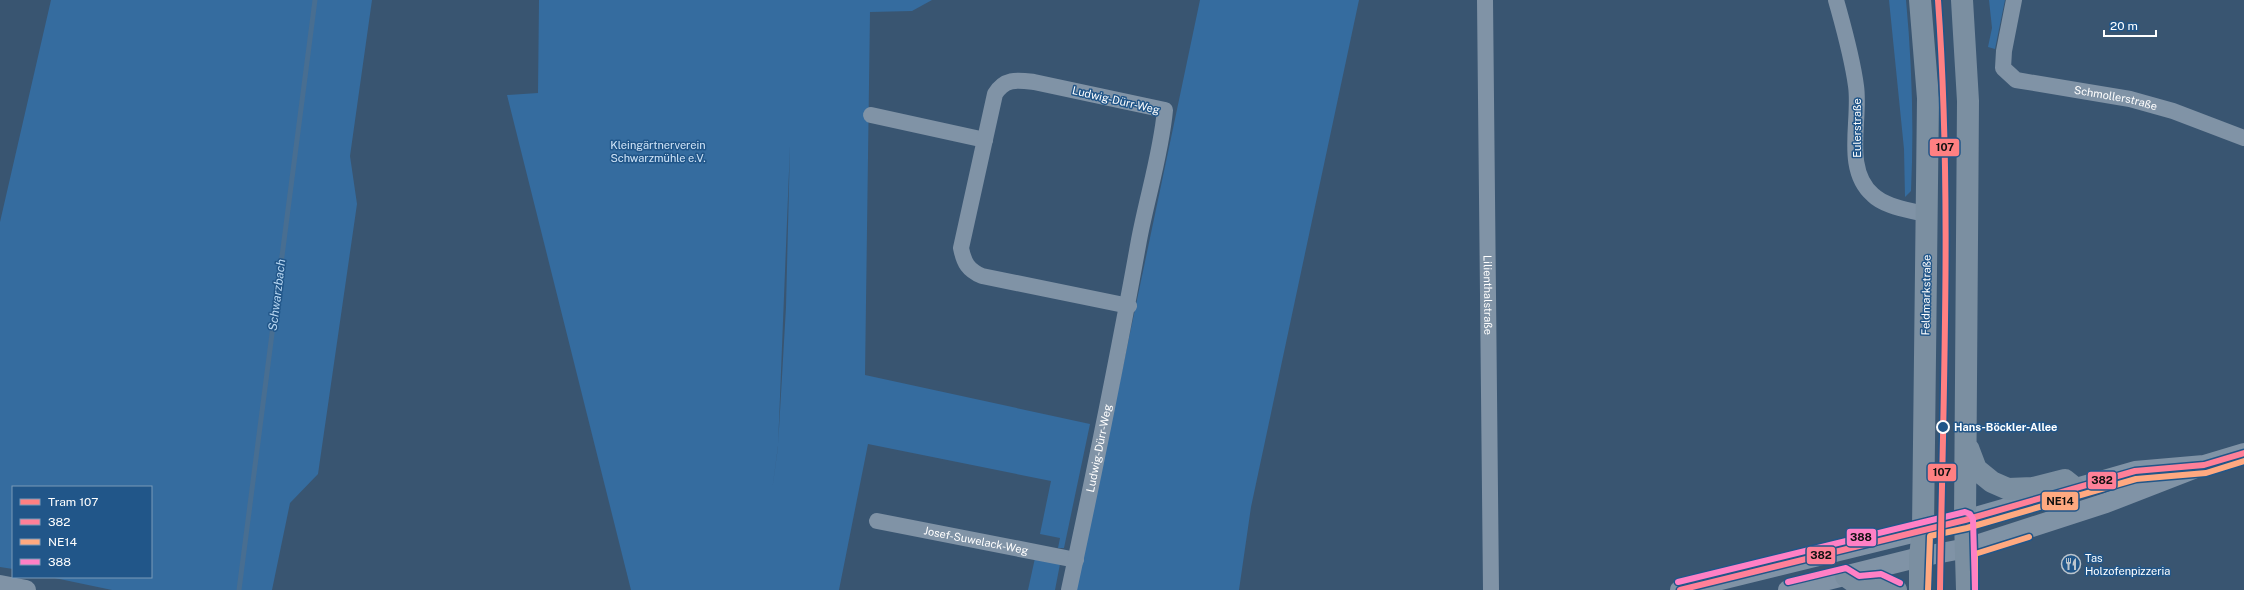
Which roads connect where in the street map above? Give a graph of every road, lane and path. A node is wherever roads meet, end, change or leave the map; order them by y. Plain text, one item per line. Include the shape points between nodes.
1 (1485, 0) edge
2 (1836, 0) edge
3 (1920, 0) edge
4 (1962, 0) edge
5 (2014, 0) edge
6 (871, 115) dead end
7 (2244, 138) edge
8 (984, 140) junction
9 (1927, 214) junction
10 (1129, 306) junction
11 (1966, 443) junction
12 (2244, 453) edge
13 (2204, 465) junction
14 (2075, 488) junction
15 (1966, 520) junction
16 (877, 521) dead end
17 (1924, 529) junction
18 (1967, 548) junction
19 (1920, 557) junction
20 (1076, 560) junction
21 (1846, 576) junction
22 (0, 585) edge
23 (26, 590) edge
24 (1070, 590) edge
25 (1491, 590) edge
26 (1680, 590) edge
27 (1788, 590) edge
28 (1896, 590) edge
29 (1920, 590) edge
30 (1967, 590) edge

1 - 25 street, Lilienthalstraße
2 - 9 street, Eulerstraße via 1851,49 1856,89 1856,159 1859,176 1873,195 1889,203
3 - 9 main road, Feldmarkstraße via 1928,98
4 - 11 main road via 1968,101
5 - 7 street, Schmollerstraße via 2003,68 2016,80 2130,99 2172,110
6 - 8 street
8 - 10 street, Ludwig-Dürr-Weg via 961,248 967,266 982,276
8 - 10 street, Ludwig-Dürr-Weg via 995,94 1003,84 1015,79 1165,110
9 - 17 main road, Feldmarkstraße
10 - 20 street, Ludwig-Dürr-Weg
11 - 14 main road via 1976,469 1992,482 2008,489 2033,488 2064,480
11 - 15 main road
12 - 13 street
13 - 14 street via 2135,472
13 - 18 street via 2106,503
14 - 15 street
15 - 17 street
15 - 18 main road
16 - 20 street, Josef-Suwelack-Weg
17 - 19 main road, Feldmarkstraße
17 - 26 street
18 - 19 street
18 - 30 main road
19 - 21 street
19 - 29 main road, Feldmarkstraße
20 - 24 street, Ludwig-Dürr-Weg
21 - 27 street
21 - 28 main road via 1857,584 1880,582
22 - 23 street

